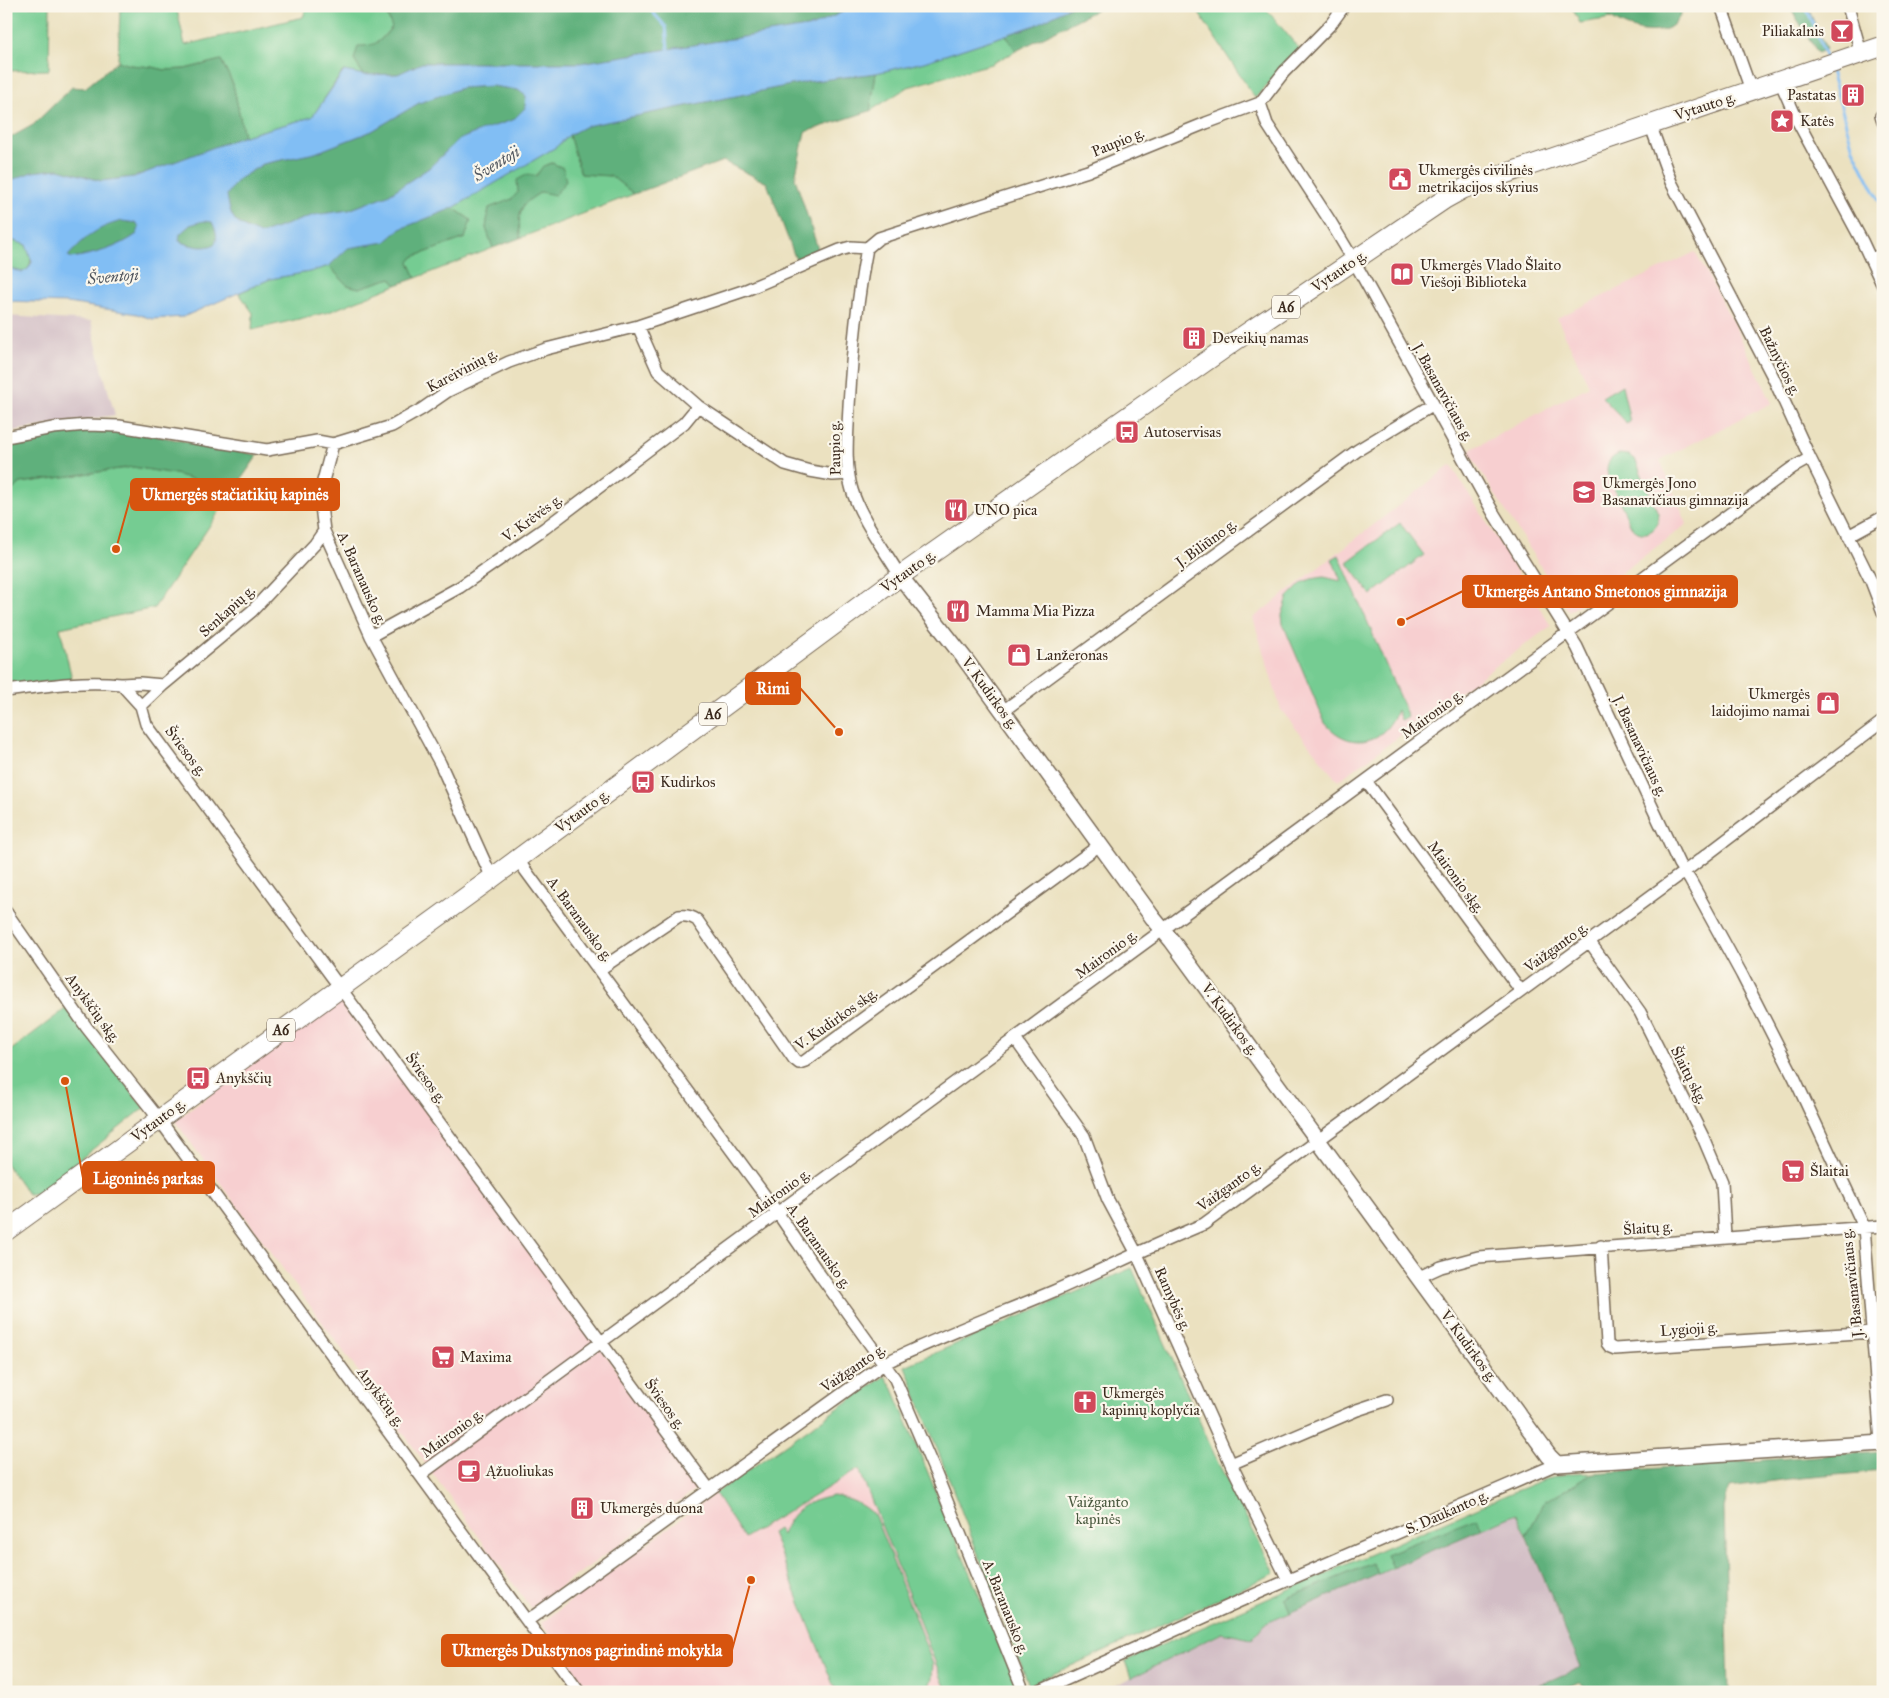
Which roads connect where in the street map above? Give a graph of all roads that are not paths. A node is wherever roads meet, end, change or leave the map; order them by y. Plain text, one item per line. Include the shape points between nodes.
1 (1344, 6) edge
2 (1721, 6) edge
3 (1848, 6) edge
4 (1883, 46) edge
5 (1861, 53) junction
6 (1780, 80) junction
7 (1751, 90) junction
8 (1260, 103) junction
9 (1650, 124) junction
10 (867, 248) junction
11 (1883, 254) edge
12 (1871, 259) junction
13 (1354, 261) junction
14 (1883, 286) edge
15 (638, 326) junction
16 (1432, 405) junction
17 (698, 406) junction
18 (6, 437) edge
19 (333, 444) junction
20 (1810, 458) junction
21 (848, 474) junction
22 (1883, 517) edge
23 (324, 531) junction
24 (1848, 536) junction
25 (900, 576) junction
26 (1883, 612) edge
27 (1568, 632) junction
28 (371, 636) junction
29 (121, 684) junction
30 (163, 686) junction
31 (6, 691) edge
32 (141, 706) junction
33 (1003, 710) junction
34 (1883, 721) edge
35 (1366, 781) junction
36 (1101, 844) junction
37 (518, 859) junction
38 (1684, 872) junction
39 (492, 878) junction
40 (6, 912) edge
41 (1163, 930) junction
42 (1589, 941) junction
43 (599, 970) junction
44 (341, 986) junction
45 (1522, 991) junction
46 (1015, 1039) junction
47 (159, 1120) junction
48 (1318, 1139) junction
49 (777, 1212) junction
50 (1883, 1226) edge
51 (1864, 1227) junction
52 (6, 1231) edge
53 (1725, 1237) junction
54 (1601, 1246) junction
55 (1137, 1254) junction
56 (1419, 1277) junction
57 (1873, 1332) junction
58 (600, 1342) junction
59 (885, 1363) junction
60 (1386, 1400) dead end
61 (1882, 1443) edge
62 (1231, 1464) junction
63 (1557, 1464) junction
64 (420, 1475) junction
65 (709, 1489) junction
66 (1288, 1580) junction
67 (527, 1622) junction
68 (579, 1692) edge
69 (1024, 1692) edge
70 (1038, 1692) edge

1 - 8 street
2 - 7 street
3 - 5 street
4 - 5 main road, Vytauto g. / A6
5 - 6 main road, Vytauto g. / A6
6 - 7 main road, Vytauto g. / A6
6 - 12 street via 1798,122
7 - 9 main road, Vytauto g. / A6
8 - 10 street, Paupio g. via 1088,171 879,238
8 - 13 street, J. Basanavičiaus g. via 1267,124
9 - 13 main road, Vytauto g. / A6 via 1463,189
9 - 20 street, Bažnyčios g. via 1672,182 1772,375
10 - 15 street, Paupio g. via 840,250 746,290
10 - 21 street, Paupio g. via 851,370
11 - 12 street
12 - 14 street
13 - 16 street, J. Basanavičiaus g.
13 - 25 main road, Vytauto g. / A6
15 - 17 street via 658,371
15 - 19 street, Kareivinių g. via 546,349 509,362 448,391 392,426
16 - 27 street, J. Basanavičiaus g. via 1494,514
16 - 33 street, J. Biliūno g. via 1358,450
17 - 21 street via 785,464 833,475
17 - 28 street, V. Krėvės g. via 684,423 545,528 460,587
18 - 19 street, Kareivinių g. via 87,425 119,426 267,450 317,441
19 - 23 street, A. Baranausko g. via 323,481
20 - 24 street, Bažnyčios g.
20 - 27 street, Maironio g. via 1768,485
21 - 25 street, Paupio g. via 857,502
22 - 24 street
23 - 28 street, A. Baranausko g.
23 - 30 street, Senkapių g. via 252,612
24 - 26 street, Bažnyčios g.
25 - 33 street, V. Kudirkos g.
25 - 37 main road, Vytauto g. / A6
27 - 35 street, Maironio g.
27 - 38 street, J. Basanavičiaus g.
28 - 39 street, A. Baranausko g. via 440,763
29 - 30 street
29 - 31 street via 69,682
29 - 32 street, Šviesos g.
30 - 32 street, Senkapių g.
32 - 44 street, Šviesos g. via 146,724
33 - 36 street, V. Kudirkos g.
34 - 38 street, Vaižganto g.
35 - 41 street, Maironio g.
35 - 45 street, Maironio skg.
36 - 41 street, V. Kudirkos g.
36 - 43 street, V. Kudirkos skg. via 799,1063 692,917 679,916
37 - 39 main road, Vytauto g. / A6
37 - 43 street, A. Baranausko g.
38 - 42 street, Vaižganto g.
38 - 51 street, J. Basanavičiaus g. via 1794,1077
39 - 44 main road, Vytauto g. / A6
40 - 47 street, Anykščių skg. via 87,1028
41 - 46 street, Maironio g.
41 - 48 street, V. Kudirkos g.
42 - 45 street, Vaižganto g.
42 - 53 street, Šlaitų skg. via 1640,1012 1702,1135 1722,1182
43 - 49 street, A. Baranausko g.
44 - 47 main road, Vytauto g. / A6
44 - 58 street, Šviesos g.
45 - 48 street, Vaižganto g.
46 - 49 street, Maironio g.
46 - 55 street, Ramybės g. via 1084,1136 1108,1200
47 - 52 main road, Vytauto g. / A6
47 - 64 street, Anykščių g.
48 - 55 street, Vaižganto g. via 1204,1224
48 - 56 street, V. Kudirkos g.
49 - 58 street, Maironio g.
49 - 59 street, A. Baranausko g.
50 - 51 street, Šlaitų g.
51 - 53 street, Šlaitų g.
51 - 57 street, J. Basanavičiaus g.
53 - 54 street, Šlaitų g.
54 - 56 street, Šlaitų g. via 1478,1257
54 - 57 street, Lygioji g. via 1607,1343 1610,1348
55 - 59 street, Vaižganto g.
55 - 62 street, Ramybės g.
56 - 63 street, V. Kudirkos g.
57 - 61 street, J. Basanavičiaus g.
58 - 64 street, Maironio g.
58 - 65 street, Šviesos g.
59 - 65 street, Vaižganto g.
59 - 69 street, A. Baranausko g. via 936,1474
60 - 62 street
61 - 63 street, S. Daukanto g.
62 - 66 street, Ramybės g.
63 - 66 street, S. Daukanto g.
64 - 67 street, Anykščių g.
65 - 67 street, Vaižganto g.
66 - 70 street, S. Daukanto g.
67 - 68 street, Anykščių g.

